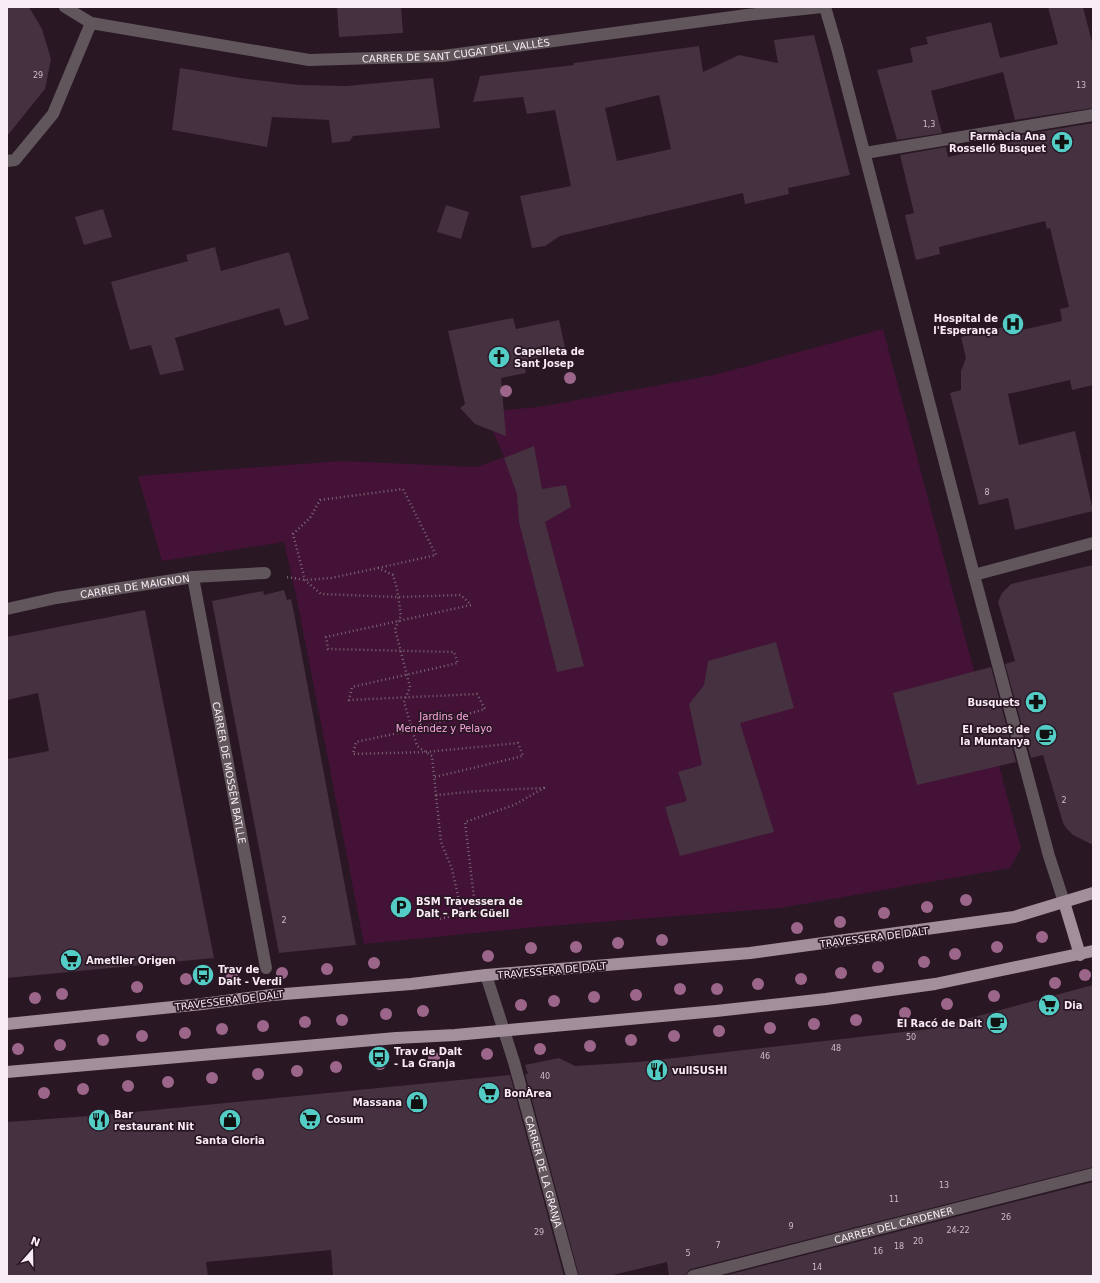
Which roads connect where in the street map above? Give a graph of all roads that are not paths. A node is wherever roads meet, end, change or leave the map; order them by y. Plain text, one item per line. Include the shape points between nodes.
1 (65, 7) edge
2 (823, 7) edge
3 (91, 23) junction
4 (1093, 115) edge
5 (865, 153) junction
6 (7, 161) edge
7 (1093, 543) edge
8 (265, 573) road end
9 (974, 575) junction
10 (193, 577) junction
11 (7, 609) edge
12 (1093, 893) edge
13 (1064, 902) junction
14 (1093, 951) edge
15 (1080, 955) junction
16 (266, 968) dead end
17 (486, 975) junction
18 (7, 1024) edge
19 (504, 1030) junction
20 (7, 1072) edge
21 (1093, 1174) edge
22 (572, 1276) edge
23 (693, 1276) edge

1 - 3 street
2 - 3 street, CARRER DE SANT CUGAT DEL VALLÈS via 443,56 309,60
2 - 5 street via 837,48
3 - 6 street via 53,114 15,160
4 - 5 street
5 - 9 street
7 - 9 street
8 - 10 street, CARRER DE MAIGNON
9 - 13 street via 1049,856
10 - 11 street, CARRER DE MAIGNON via 56,598
10 - 16 street, CARRER DE MOSSÈN BATLLE
12 - 13 main road, TRAVESSERA DE DALT
13 - 15 main road
13 - 17 main road, TRAVESSERA DE DALT via 1014,917 750,953
14 - 15 main road
15 - 19 main road via 935,984 826,999
17 - 18 main road, TRAVESSERA DE DALT
17 - 19 street, CARRER DE LA GRANJA
19 - 20 main road
19 - 22 street, CARRER DE LA GRANJA
21 - 23 street, CARRER DEL CARDENER

